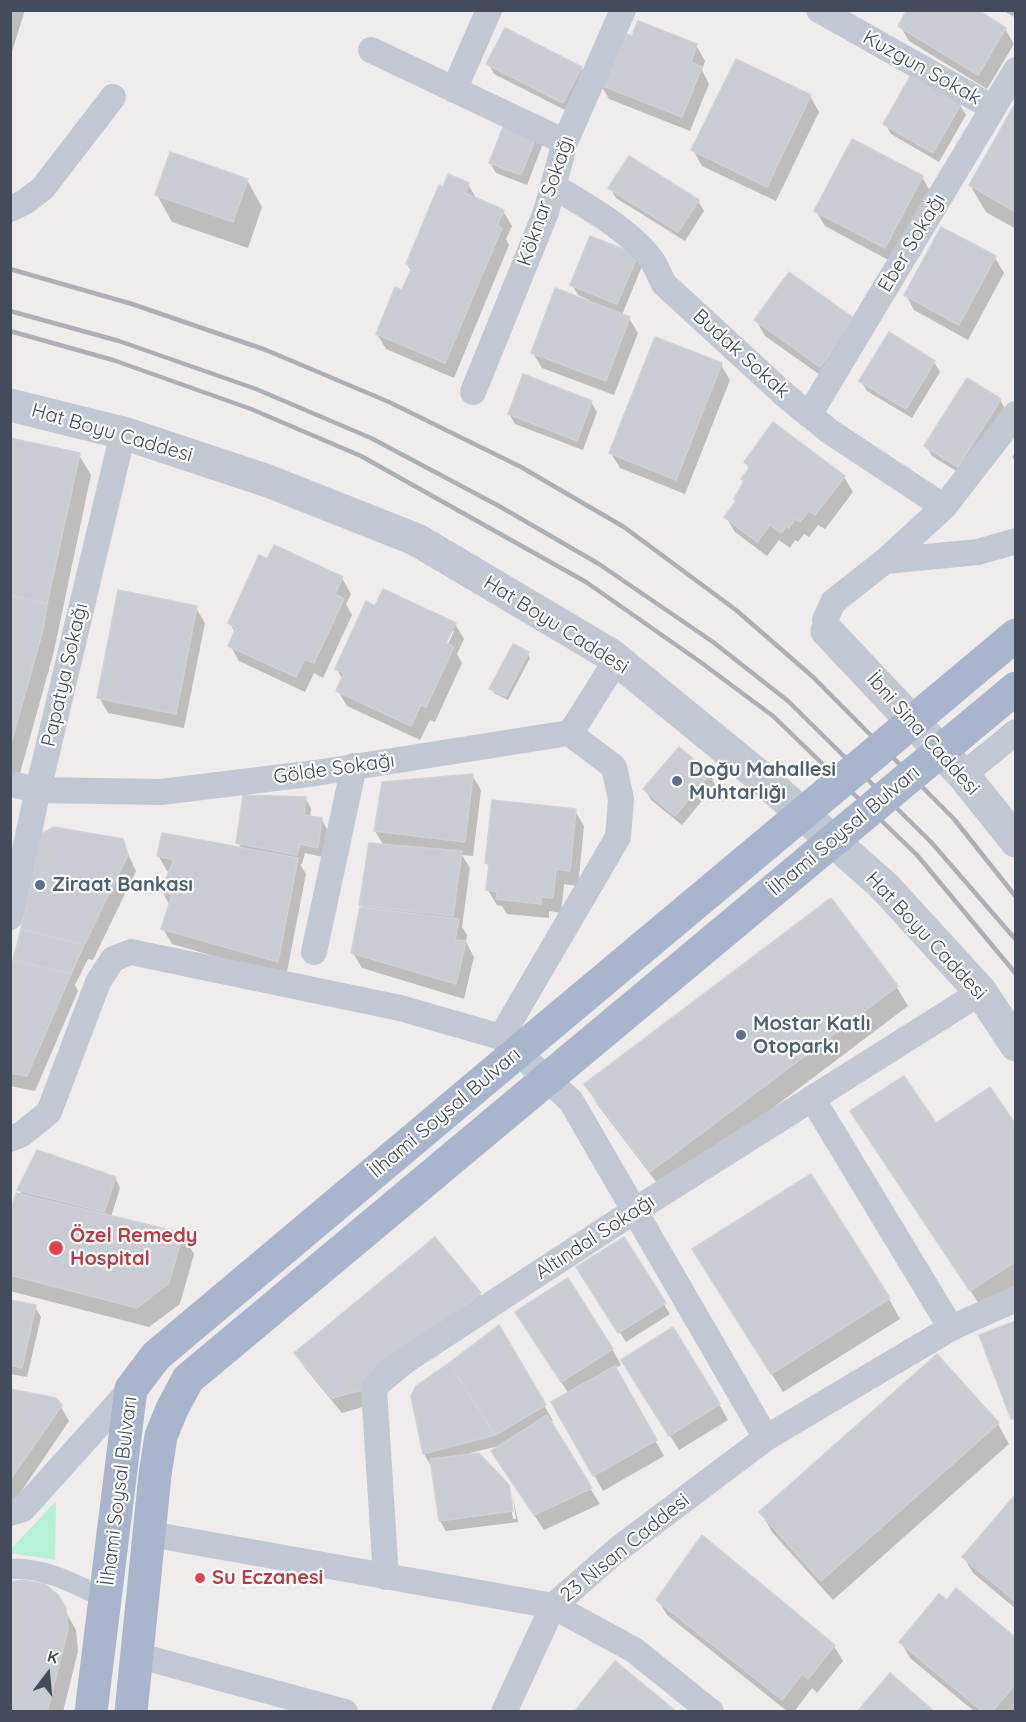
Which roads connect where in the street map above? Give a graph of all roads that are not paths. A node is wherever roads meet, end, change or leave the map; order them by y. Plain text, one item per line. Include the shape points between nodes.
1 (489, 10) edge
2 (623, 10) edge
3 (819, 10) edge
4 (371, 50) dead end
5 (1016, 70) edge
6 (454, 90) junction
7 (113, 97) dead end
8 (993, 108) junction
9 (565, 142) junction
10 (553, 186) junction
11 (10, 208) edge
12 (473, 392) dead end
13 (10, 405) edge
14 (1016, 414) edge
15 (809, 415) junction
16 (123, 433) junction
17 (944, 507) junction
18 (1016, 541) edge
19 (885, 561) junction
20 (827, 631) joint
21 (1016, 635) edge
22 (614, 657) junction
23 (1016, 688) edge
24 (1016, 732) edge
25 (569, 733) junction
26 (354, 766) junction
27 (963, 775) junction
28 (10, 784) edge
29 (38, 790) junction
30 (1016, 841) edge
31 (10, 917) edge
32 (314, 952) dead end
33 (981, 992) junction
34 (1016, 1044) edge
35 (504, 1049) junction
36 (812, 1098) junction
37 (10, 1139) edge
38 (634, 1210) junction
39 (1016, 1299) edge
40 (951, 1328) junction
41 (131, 1389) junction
42 (766, 1438) junction
43 (10, 1513) edge
44 (150, 1534) junction
45 (10, 1569) edge
46 (386, 1577) junction
47 (102, 1597) dead end
48 (553, 1606) junction
49 (136, 1655) junction
50 (91, 1712) edge
51 (131, 1712) edge
52 (345, 1712) edge
53 (504, 1712) edge
54 (711, 1712) edge

1 - 6 street
2 - 9 street, Köknar Sokağı
3 - 8 street, Kuzgun Sokak
4 - 6 street
5 - 8 street, Eber Sokağı
6 - 9 street
7 - 11 street via 43,188 26,202
8 - 15 street, Eber Sokağı
9 - 10 street, Köknar Sokağı
10 - 12 street, Köknar Sokağı
10 - 15 street, Budak Sokak via 586,205 642,249 664,284
13 - 16 street, Hat Boyu Caddesi
14 - 17 street
15 - 17 street, Budak Sokak
16 - 22 street, Hat Boyu Caddesi via 268,481 417,540
16 - 29 street, Papatya Sokağı
17 - 19 street
18 - 19 street via 978,552
19 - 20 street via 833,602 825,620
20 - 27 street, İbni Sina Caddesi
21 - 35 main road, İlhami Soysal Bulvarı, bridge
22 - 25 street
22 - 33 street, Hat Boyu Caddesi via 764,780 884,886
23 - 44 main road, İlhami Soysal Bulvarı, bridge via 188,1379 161,1436
24 - 27 street
25 - 26 street, Gölde Sokağı
25 - 35 street via 614,767 621,799 618,837
26 - 29 street, Gölde Sokağı via 161,792
26 - 32 street
27 - 30 street, İbni Sina Caddesi
28 - 29 street, Gölde Sokağı
29 - 31 street, Papatya Sokağı
33 - 34 street, Hat Boyu Caddesi
33 - 36 street, Altındal Sokağı
35 - 37 street via 400,1008 131,952 113,959 98,982 48,1112
35 - 38 street via 571,1101
35 - 41 main road, İlhami Soysal Bulvarı via 156,1356
36 - 38 street, Altındal Sokağı
36 - 40 street
38 - 42 street
38 - 46 street, Altındal Sokağı via 388,1372 374,1389
39 - 40 street, 23 Nisan Caddesi
40 - 42 street, 23 Nisan Caddesi
41 - 43 street via 23,1509
41 - 50 main road, İlhami Soysal Bulvarı
42 - 48 street, 23 Nisan Caddesi via 616,1551
44 - 46 street, 23 Nisan Caddesi
44 - 49 main road, İlhami Soysal Bulvarı
45 - 47 street via 57,1576
46 - 48 street, 23 Nisan Caddesi
48 - 53 street
48 - 54 street via 634,1650
49 - 51 main road, İlhami Soysal Bulvarı
49 - 52 street

